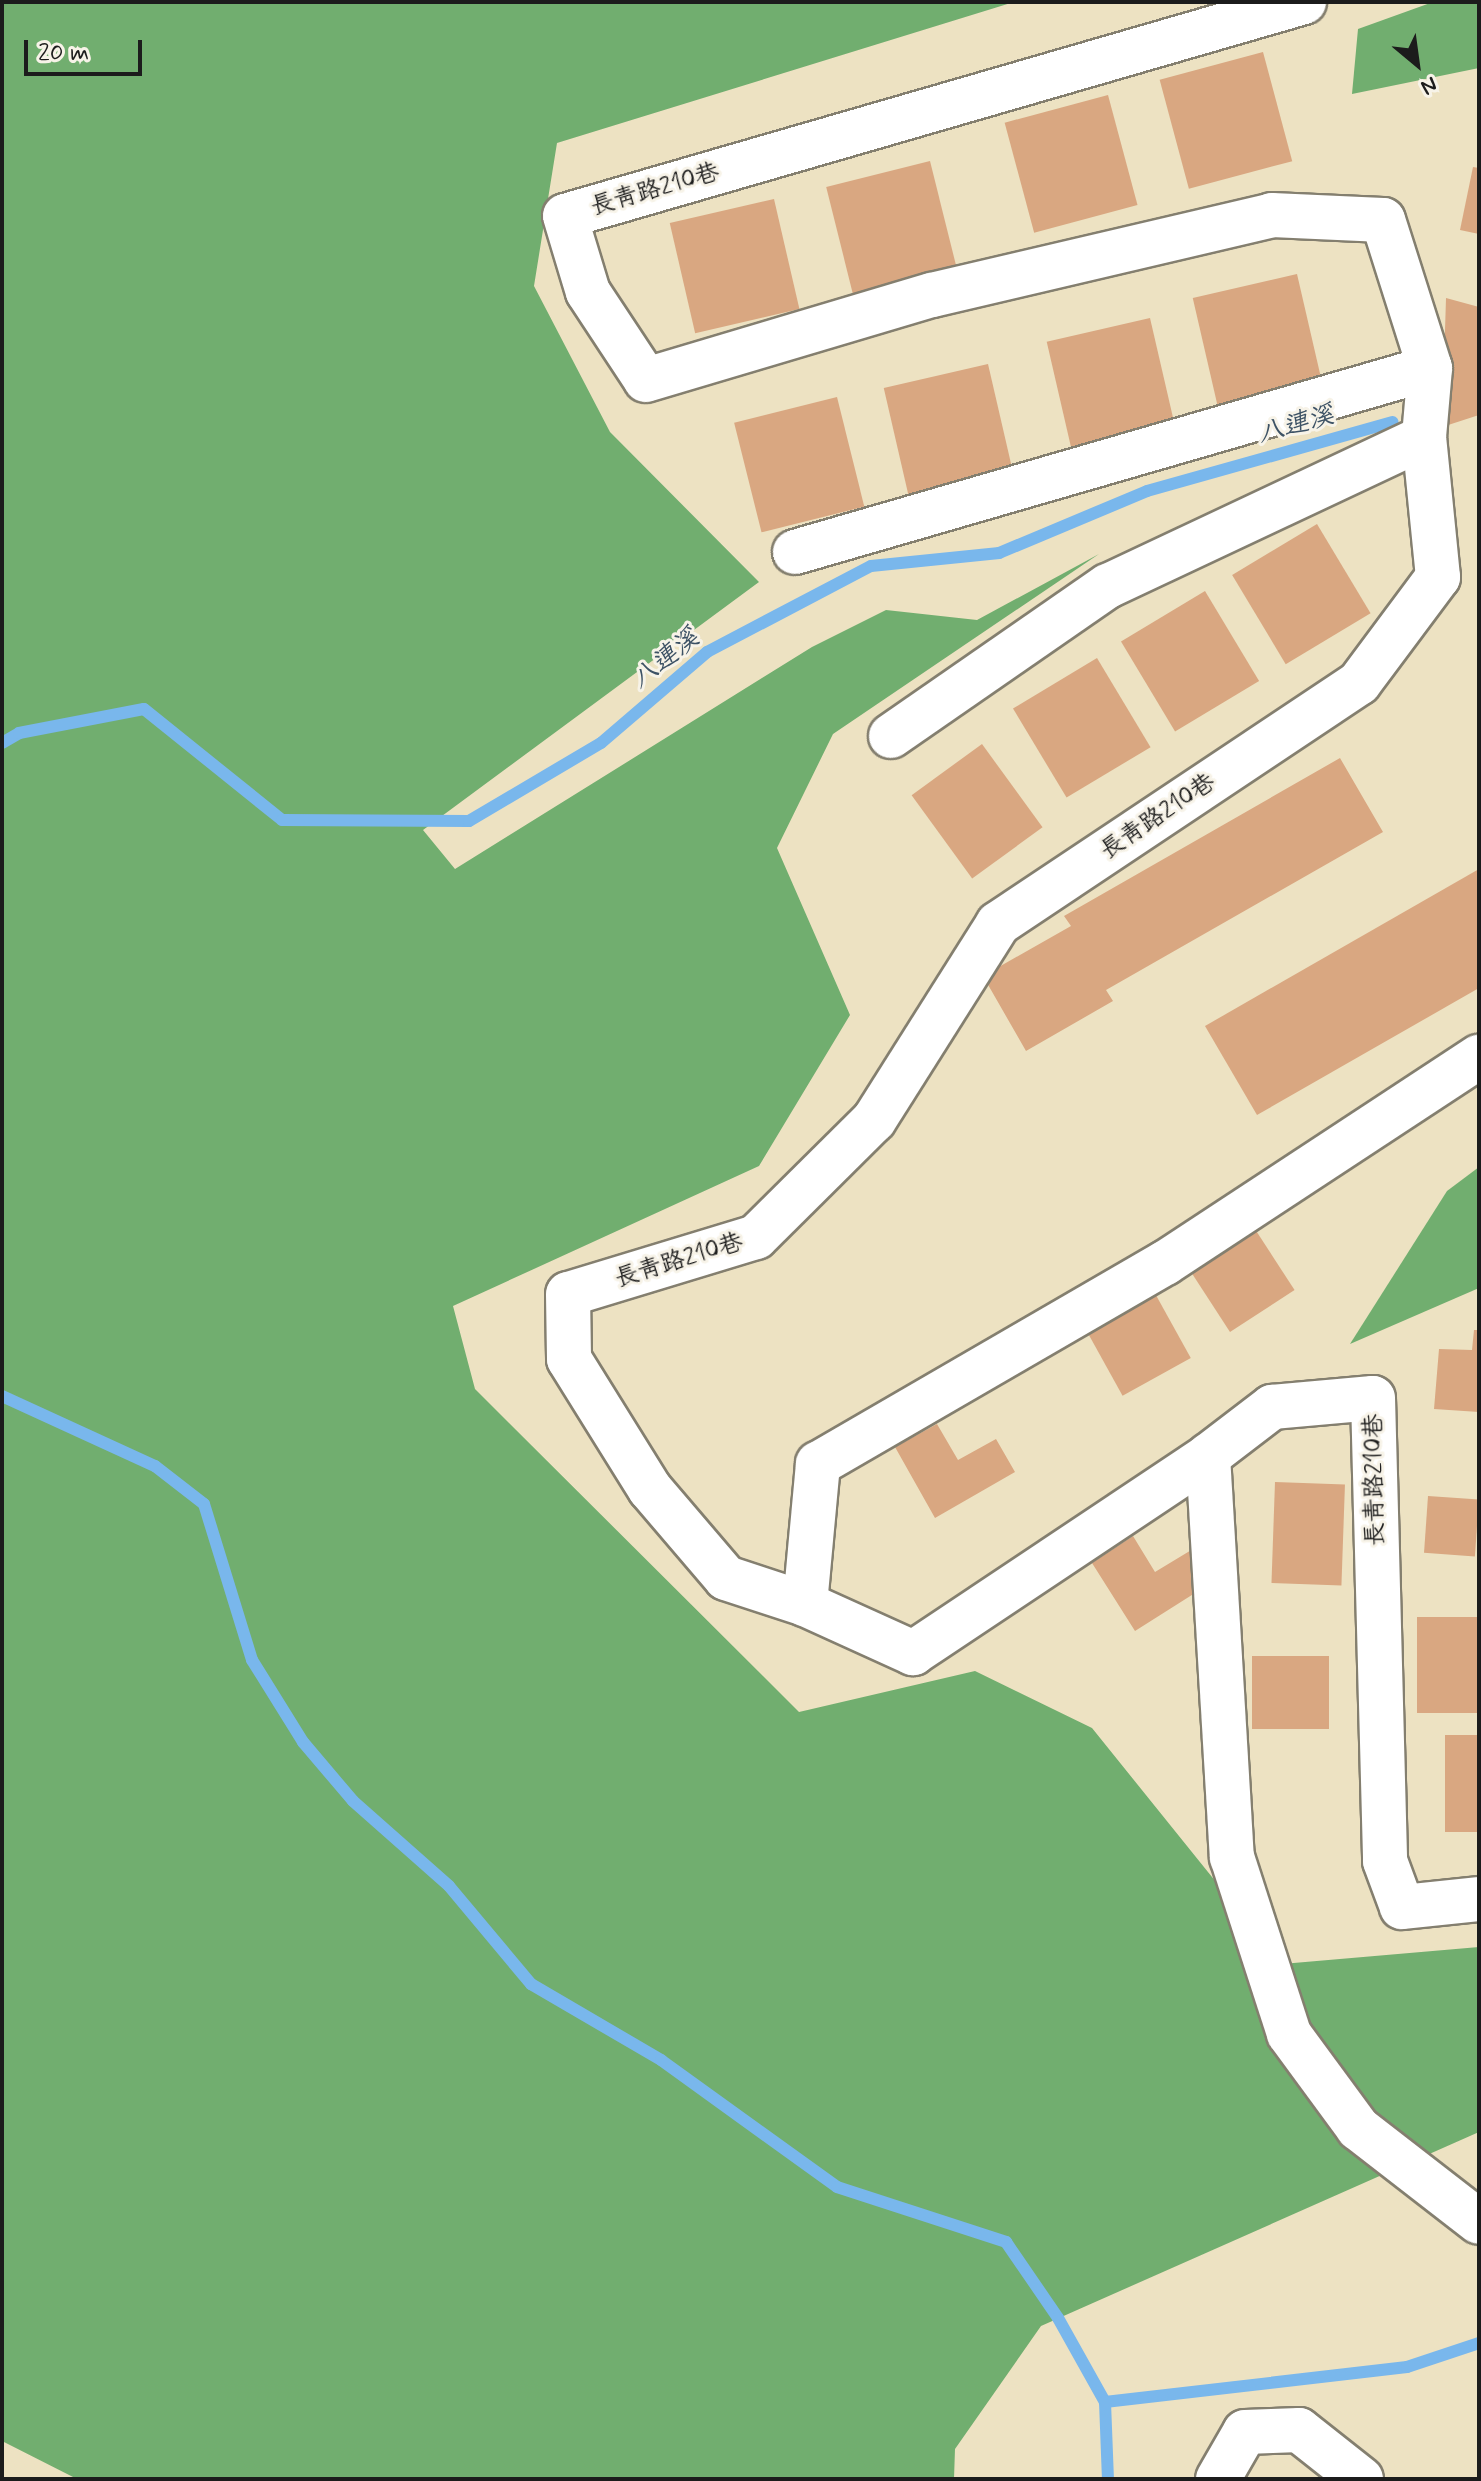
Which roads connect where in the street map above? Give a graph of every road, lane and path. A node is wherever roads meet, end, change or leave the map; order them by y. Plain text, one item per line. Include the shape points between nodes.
1 (1304, 2) edge
2 (1430, 368) junction
3 (1424, 437) junction
4 (795, 552) dead end
5 (891, 736) dead end
6 (1479, 1057) edge
7 (1208, 1456) junction
8 (805, 1604) junction
9 (1479, 1899) edge
10 (1479, 2222) edge
11 (1218, 2479) edge
12 (1361, 2479) edge

1 - 2 lane, 長青路210巷 via 565,216 588,292 646,380 932,295 1272,215 1383,220
2 - 3 lane, 長青路210巷
2 - 4 lane
3 - 5 lane via 1108,586
3 - 8 lane, 長青路210巷 via 1438,577 1359,683 998,924 874,1120 756,1237 568,1294 569,1359 650,1489 726,1578
6 - 8 lane via 1165,1263 818,1464
7 - 8 lane, 長青路210巷 via 913,1653
7 - 9 lane, 長青路210巷 via 1272,1407 1373,1398 1385,1861 1402,1907
7 - 10 lane via 1232,1857 1289,2034 1358,2128
11 - 12 lane via 1245,2432 1299,2430

